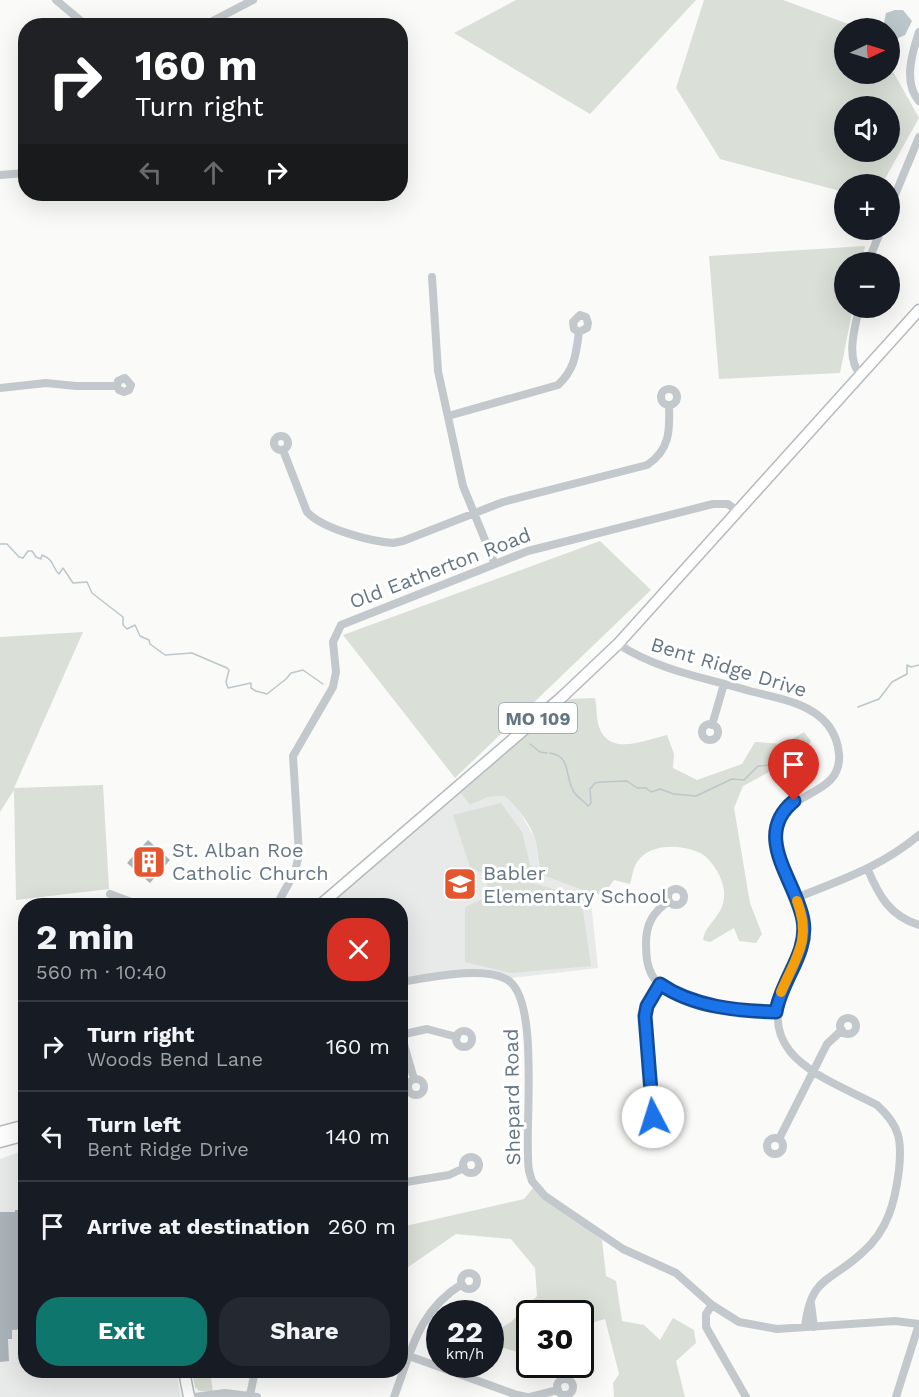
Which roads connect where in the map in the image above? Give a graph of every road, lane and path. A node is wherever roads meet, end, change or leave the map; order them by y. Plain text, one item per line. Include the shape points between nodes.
1 (56, 0) edge
2 (253, 0) edge
3 (77, 18) edge
4 (218, 18) edge
5 (919, 32) edge
6 (919, 101) edge
7 (919, 137) edge
8 (18, 174) edge
9 (0, 176) edge
10 (900, 183) edge
11 (432, 277) dead end
12 (919, 310) edge
13 (857, 318) edge
14 (579, 332) dead end
15 (861, 375) junction
16 (117, 386) dead end
17 (0, 388) edge
18 (669, 405) dead end
19 (448, 416) junction
20 (283, 450) dead end
21 (738, 511) junction
22 (473, 513) junction
23 (494, 562) junction
24 (618, 644) junction
25 (724, 684) junction
26 (712, 725) dead end
27 (919, 835) edge
28 (868, 870) junction
29 (110, 894) dead end
30 (121, 898) edge
31 (280, 898) edge
32 (328, 898) edge
33 (796, 898) junction
34 (669, 901) dead end
35 (919, 925) edge
36 (408, 981) edge
37 (660, 984) junction
38 (776, 1012) junction
39 (842, 1030) dead end
40 (408, 1033) edge
41 (457, 1037) dead end
42 (408, 1058) edge
43 (812, 1072) junction
44 (414, 1079) dead end
45 (654, 1122) dead end
46 (18, 1127) edge
47 (0, 1132) edge
48 (18, 1136) edge
49 (778, 1139) dead end
50 (0, 1142) edge
51 (464, 1168) dead end
52 (408, 1182) edge
53 (462, 1284) dead end
54 (712, 1305) junction
55 (919, 1324) edge
56 (810, 1327) junction
57 (409, 1356) joint
58 (185, 1378) edge
59 (255, 1378) edge
60 (401, 1378) edge
61 (558, 1390) dead end
62 (254, 1396) edge
63 (189, 1397) edge
64 (195, 1397) edge
65 (394, 1397) edge
66 (529, 1397) edge
67 (746, 1397) edge
68 (896, 1397) edge

1 - 3 street
2 - 4 street
5 - 6 street via 910,85
7 - 10 street
8 - 9 street
11 - 19 street via 438,371
12 - 15 main road, MO 109
13 - 15 street via 852,354 855,370
14 - 19 street via 572,369 558,385
15 - 21 main road, MO 109
16 - 17 street via 46,383
18 - 22 street via 667,443 647,465
19 - 22 street
20 - 22 street via 307,512 325,525 393,543
21 - 23 street, Old Eatherton Road via 728,504 713,504
21 - 24 main road, MO 109
22 - 23 street
23 - 31 street, Old Eatherton Road via 345,622 337,630 333,687 293,756 299,854 295,872
24 - 25 street, Bent Ridge Drive via 646,660
24 - 32 main road, MO 109 via 568,692
25 - 26 street
25 - 33 street, Bent Ridge Drive via 803,706 824,720 837,740 839,760 832,779 788,807 776,825 775,841
27 - 28 street
28 - 33 street
28 - 35 street via 885,903 901,917
29 - 30 street
33 - 38 street, Bent Ridge Drive via 804,937
34 - 37 street via 653,915 646,935 647,964
36 - 54 street, Shepard Road via 474,974 498,977 513,985 520,993 526,1014 527,1162 532,1181 545,1196 623,1249 676,1273
37 - 38 street via 720,1007
37 - 45 street via 645,1016
38 - 43 street via 783,1042 798,1062
39 - 43 street via 831,1037
40 - 41 street via 427,1029
42 - 44 street
43 - 49 street
43 - 56 street via 877,1105 895,1124 901,1155 896,1196 886,1224 862,1254 818,1286 807,1308
46 - 47 main road
48 - 50 main road
51 - 52 street via 449,1175
53 - 57 street via 429,1312
54 - 56 street, Shepard Road via 748,1325 777,1329
54 - 67 street via 706,1314 706,1327
55 - 56 street, Shepard Road via 895,1321
55 - 68 street
57 - 66 street
58 - 63 main road
59 - 62 street
60 - 65 street
61 - 66 street
62 - 64 street via 225,1393

